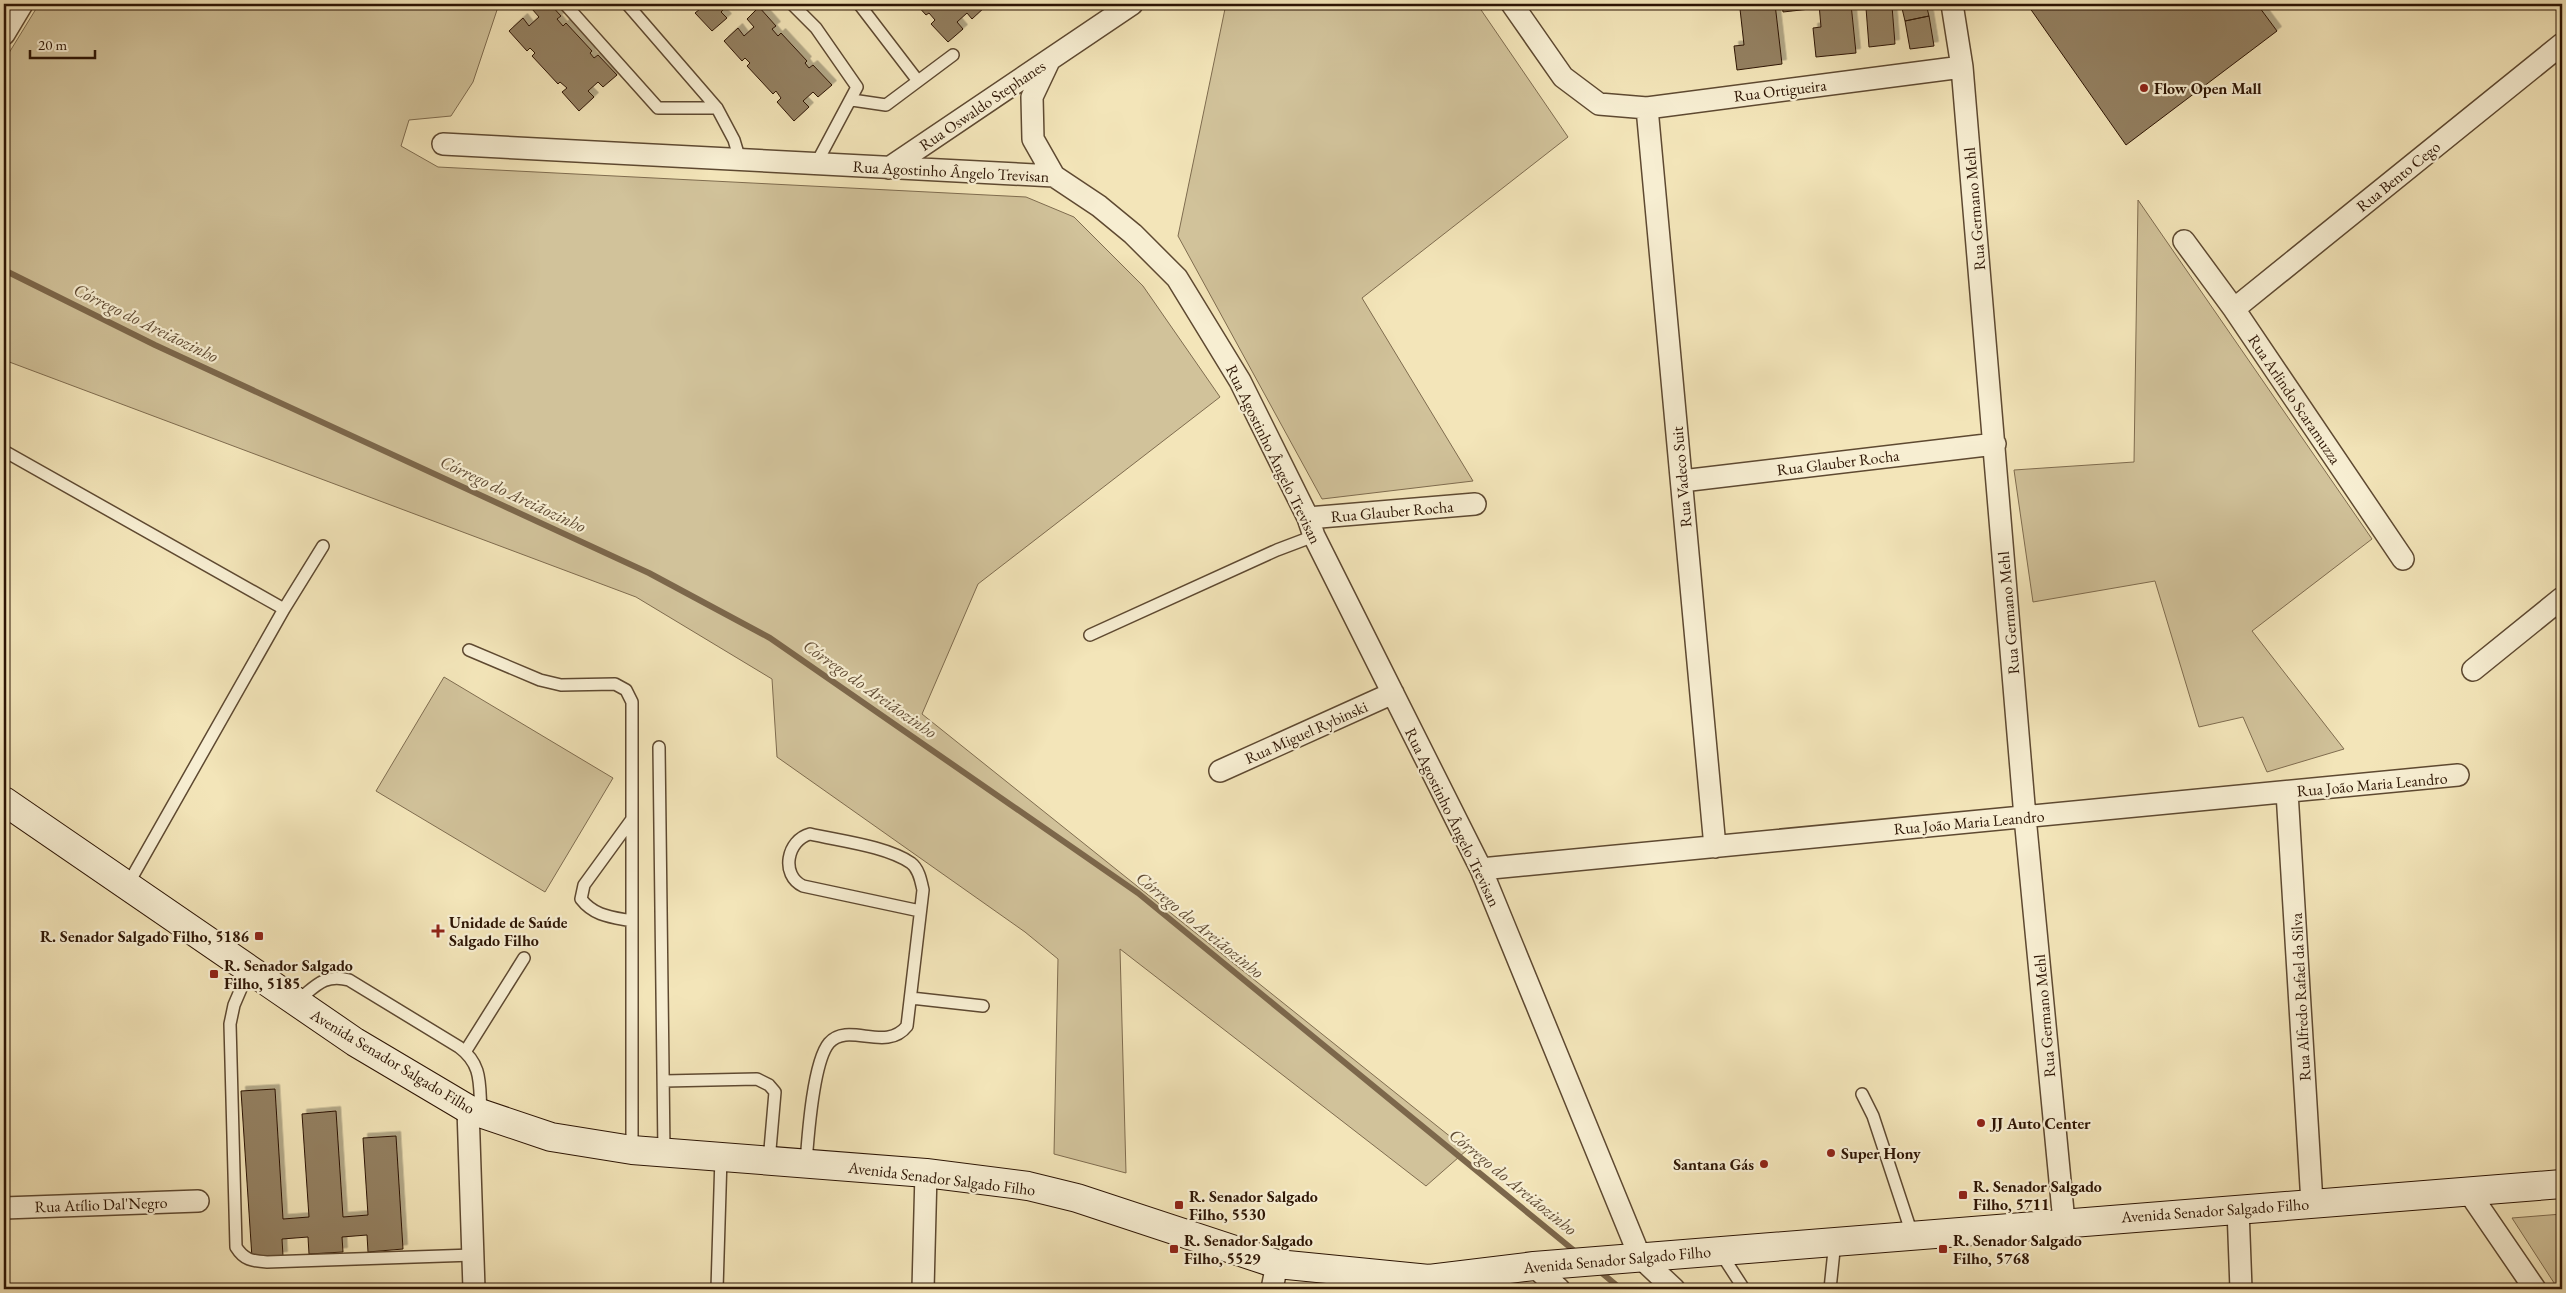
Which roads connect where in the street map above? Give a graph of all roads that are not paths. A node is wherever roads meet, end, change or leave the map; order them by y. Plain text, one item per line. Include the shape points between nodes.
1 (22, 4) edge
2 (565, 4) edge
3 (627, 4) edge
4 (792, 4) edge
5 (859, 4) edge
6 (1132, 4) edge
7 (1512, 4) edge
8 (1952, 4) edge
9 (4, 34) edge
10 (2562, 44) edge
11 (953, 55) dead end
12 (1051, 59) junction
13 (1962, 67) junction
14 (918, 81) junction
15 (852, 100) junction
16 (717, 108) junction
17 (1647, 108) junction
18 (443, 144) dead end
19 (740, 160) junction
20 (816, 164) junction
21 (889, 168) junction
22 (1054, 176) junction
23 (2184, 241) dead end
24 (2234, 309) junction
25 (1995, 444) junction
26 (4, 451) edge
27 (1682, 481) junction
28 (1476, 504) dead end
29 (1311, 527) junction
30 (323, 546) dead end
31 (2403, 559) dead end
32 (2562, 598) edge
33 (284, 609) junction
34 (1090, 635) dead end
35 (469, 650) dead end
36 (2473, 670) dead end
37 (1393, 693) junction
38 (659, 746) dead end
39 (1220, 772) dead end
40 (2458, 775) dead end
41 (2287, 792) junction
42 (4, 801) edge
43 (2025, 817) junction
44 (632, 819) junction
45 (1715, 847) junction
46 (1481, 869) junction
47 (127, 886) junction
48 (920, 911) junction
49 (632, 921) junction
50 (524, 958) dead end
51 (249, 970) junction
52 (911, 998) junction
53 (296, 1002) junction
54 (983, 1006) dead end
55 (465, 1052) junction
56 (664, 1081) junction
57 (1862, 1094) dead end
58 (475, 1112) junction
59 (632, 1150) junction
60 (664, 1152) junction
61 (721, 1157) junction
62 (769, 1161) junction
63 (806, 1163) junction
64 (926, 1173) junction
65 (2562, 1184) edge
66 (2468, 1191) junction
67 (198, 1201) dead end
68 (2312, 1203) junction
69 (4, 1208) edge
70 (2238, 1209) junction
71 (2064, 1222) junction
72 (1912, 1234) junction
73 (1835, 1241) junction
74 (1719, 1250) junction
75 (473, 1255) junction
76 (1640, 1257) junction
77 (1534, 1266) junction
78 (1275, 1277) edge
79 (1475, 1282) edge
80 (474, 1289) edge
81 (717, 1289) edge
82 (923, 1289) edge
83 (1559, 1289) edge
84 (1674, 1289) edge
85 (1744, 1289) edge
86 (1830, 1289) edge
87 (2240, 1289) edge
88 (2536, 1289) edge

1 - 9 street
2 - 16 lane via 658,108
3 - 16 lane
4 - 15 lane via 816,28 857,88
5 - 14 lane
6 - 12 street, Rua Oswaldo Stephanes
7 - 17 street, Rua Ortigueira via 1563,77 1598,104
8 - 13 street, Rua Germano Mehl
10 - 24 street, Rua Bento Cego
11 - 14 lane
12 - 21 street, Rua Oswaldo Stephanes
12 - 22 street, Rua Oswaldo Stephanes via 1032,97 1033,139
13 - 17 street, Rua Ortigueira
13 - 25 street, Rua Germano Mehl
14 - 15 lane via 886,105
15 - 20 lane
16 - 19 lane via 734,140
17 - 27 street, Rua Vadeco Suit
18 - 19 street, Rua Agostinho Ângelo Trevisan
19 - 20 street, Rua Agostinho Ângelo Trevisan
20 - 21 street, Rua Agostinho Ângelo Trevisan
21 - 22 street, Rua Agostinho Ângelo Trevisan
22 - 29 street, Rua Agostinho Ângelo Trevisan via 1099,206 1177,278 1240,381
23 - 24 street, Rua Arlindo Scaramuzza
24 - 31 street, Rua Arlindo Scaramuzza
25 - 27 street, Rua Glauber Rocha
25 - 43 street, Rua Germano Mehl
26 - 33 lane
27 - 45 street, Rua Vadeco Suit
28 - 29 street, Rua Glauber Rocha
29 - 34 lane via 1276,550
29 - 37 street, Rua Agostinho Ângelo Trevisan
30 - 33 lane
32 - 36 street
33 - 47 lane
35 - 44 lane via 540,680 561,685 615,684 626,690 632,702
37 - 39 street, Rua Miguel Rybinski
37 - 46 street, Rua Agostinho Ângelo Trevisan
38 - 56 lane
40 - 41 street, Rua João Maria Leandro
41 - 43 street, Rua João Maria Leandro
41 - 68 street, Rua Alfredo Rafael da Silva
42 - 47 main road, Avenida Senador Salgado Filho
43 - 45 street, Rua João Maria Leandro
43 - 71 street, Rua Germano Mehl
44 - 49 lane
44 - 49 lane via 584,885 581,899 588,909 601,915
45 - 46 street, Rua João Maria Leandro
46 - 76 street, Rua Agostinho Ângelo Trevisan
47 - 51 main road, Avenida Senador Salgado Filho
48 - 48 lane via 921,877 912,864 889,853 810,834 800,837 792,847 789,874 793,882
48 - 52 lane
49 - 59 lane
50 - 55 lane
51 - 53 main road, Avenida Senador Salgado Filho
51 - 75 lane via 234,1005 230,1024 236,1247 242,1257 267,1262
52 - 54 lane
52 - 63 lane via 907,1026 900,1035 889,1038 843,1035 830,1042 821,1055
53 - 55 lane via 324,980 336,977 349,980
53 - 58 main road, Avenida Senador Salgado Filho via 356,1042
55 - 58 lane via 479,1073
56 - 60 lane
56 - 62 lane via 757,1079 770,1084 775,1092
57 - 72 lane via 1873,1116
58 - 59 main road, Avenida Senador Salgado Filho via 550,1137
58 - 75 street
59 - 60 main road, Avenida Senador Salgado Filho
60 - 61 main road, Avenida Senador Salgado Filho
61 - 62 main road, Avenida Senador Salgado Filho
61 - 81 lane
62 - 63 main road, Avenida Senador Salgado Filho
63 - 64 main road, Avenida Senador Salgado Filho
64 - 78 main road, Avenida Senador Salgado Filho via 1028,1186 1077,1198
64 - 82 street
65 - 66 main road, Avenida Senador Salgado Filho
66 - 68 main road, Avenida Senador Salgado Filho
66 - 88 street
67 - 69 street, Rua Atílio Dal'Negro
68 - 70 main road, Avenida Senador Salgado Filho
70 - 71 main road, Avenida Senador Salgado Filho
70 - 87 street
71 - 72 main road, Avenida Senador Salgado Filho
72 - 73 main road, Avenida Senador Salgado Filho
73 - 74 main road, Avenida Senador Salgado Filho
73 - 86 lane
74 - 76 main road, Avenida Senador Salgado Filho
74 - 85 lane
75 - 80 street
76 - 77 main road, Avenida Senador Salgado Filho
76 - 84 street
77 - 79 main road, Avenida Senador Salgado Filho
77 - 83 street
78 - 79 main road, Avenida Senador Salgado Filho

